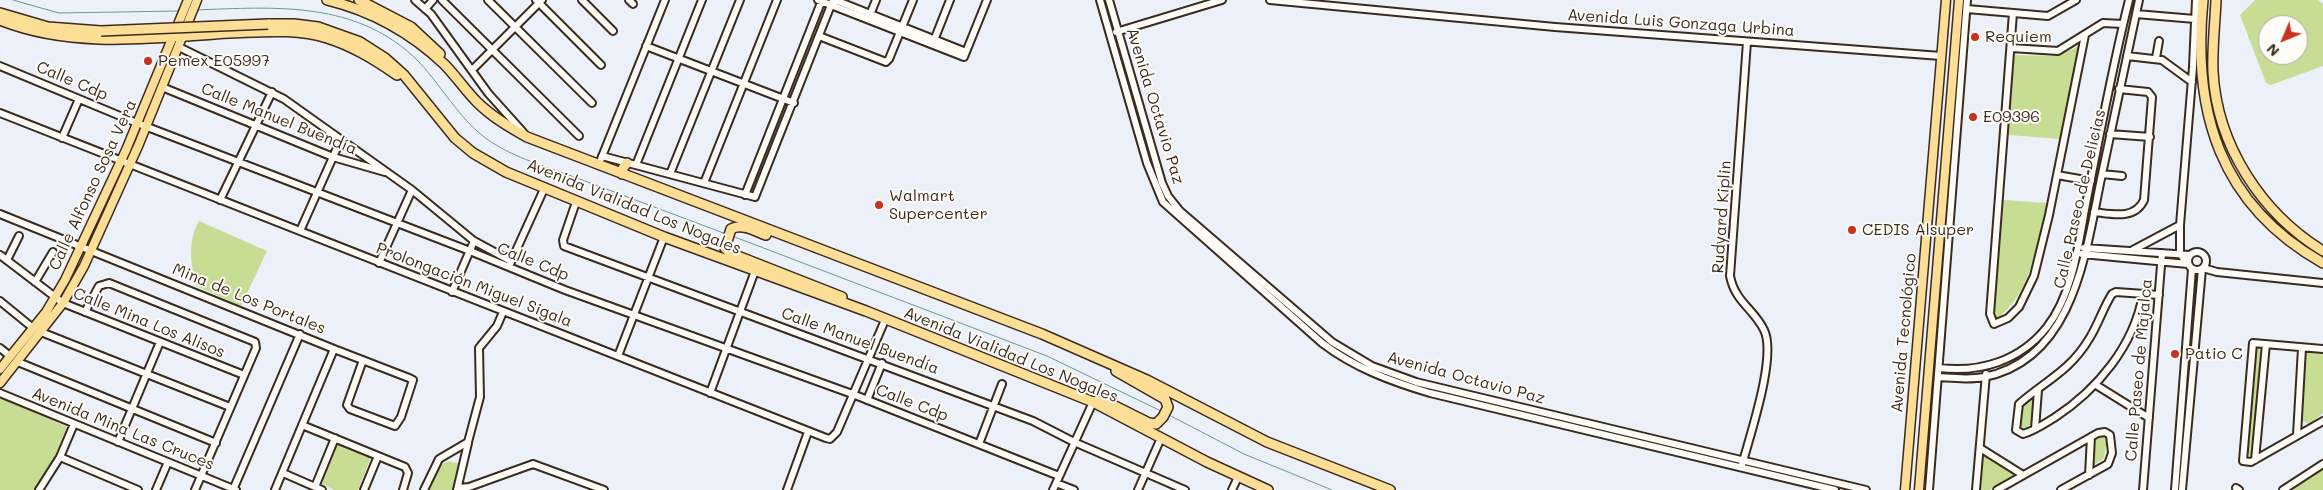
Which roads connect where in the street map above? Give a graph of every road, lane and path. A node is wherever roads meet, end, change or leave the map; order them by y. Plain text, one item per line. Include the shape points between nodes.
1 (188, 0) edge
2 (197, 0) edge
3 (327, 0) edge
4 (359, 0) edge
5 (415, 0) edge
6 (433, 0) edge
7 (442, 0) edge
8 (488, 0) edge
9 (582, 0) edge
10 (665, 0) edge
11 (702, 0) edge
12 (740, 0) edge
13 (777, 0) edge
14 (820, 0) edge
15 (876, 0) edge
16 (913, 0) edge
17 (950, 0) edge
18 (988, 0) edge
19 (1100, 0) edge
20 (1109, 0) edge
21 (1222, 0) edge
22 (1270, 0) edge
23 (1946, 0) edge
24 (1959, 0) edge
25 (1967, 0) edge
26 (2076, 0) edge
27 (2128, 0) edge
28 (2138, 0) edge
29 (2196, 0) edge
30 (2203, 0) edge
31 (2216, 0) edge
32 (539, 1) edge
33 (833, 2) edge
34 (1967, 8) junction
35 (425, 9) junction
36 (0, 13) edge
37 (2013, 13) junction
38 (2136, 14) junction
39 (869, 17) junction
40 (2195, 19) junction
41 (0, 20) edge
42 (2123, 24) junction
43 (515, 27) junction
44 (901, 29) junction
45 (613, 31) dead end
46 (1119, 32) junction
47 (1110, 35) junction
48 (2085, 35) junction
49 (183, 36) junction
50 (820, 36) junction
51 (173, 37) junction
52 (2200, 38) junction
53 (2159, 41) dead end
54 (933, 42) junction
55 (1747, 42) junction
56 (646, 46) junction
57 (179, 47) junction
58 (2011, 48) junction
59 (492, 50) junction
60 (1941, 56) junction
61 (2127, 56) junction
62 (2156, 58) junction
63 (679, 59) junction
64 (601, 65) dead end
65 (0, 66) edge
66 (445, 66) junction
67 (2194, 67) junction
68 (472, 70) junction
69 (711, 72) junction
70 (158, 75) junction
71 (166, 78) junction
72 (2192, 82) junction
73 (412, 84) junction
74 (743, 84) junction
75 (162, 87) junction
76 (2119, 89) junction
77 (272, 92) junction
78 (79, 99) junction
79 (783, 99) junction
80 (794, 103) junction
81 (592, 104) dead end
82 (0, 113) edge
83 (138, 123) junction
84 (256, 125) junction
85 (146, 126) junction
86 (2110, 134) junction
87 (578, 136) dead end
88 (527, 137) junction
89 (1934, 137) junction
90 (2150, 137) junction
91 (62, 138) junction
92 (1948, 138) junction
93 (341, 139) junction
94 (333, 157) junction
95 (120, 161) junction
96 (237, 161) junction
97 (600, 161) junction
98 (627, 163) junction
99 (129, 165) junction
100 (636, 166) junction
101 (386, 172) junction
102 (622, 174) junction
103 (670, 174) junction
104 (2102, 174) junction
105 (2058, 175) junction
106 (2122, 176) dead end
107 (2090, 181) junction
108 (704, 183) junction
109 (544, 189) junction
110 (412, 190) junction
111 (318, 192) junction
112 (746, 194) junction
113 (220, 200) junction
114 (576, 202) junction
115 (2094, 212) junction
116 (0, 214) edge
117 (397, 222) junction
118 (2180, 225) junction
119 (300, 231) junction
120 (19, 236) dead end
121 (664, 237) junction
122 (474, 241) junction
123 (81, 246) junction
124 (91, 250) junction
125 (2076, 250) junction
126 (2133, 250) junction
127 (2323, 250) edge
128 (470, 251) junction
129 (2086, 251) junction
130 (53, 252) dead end
131 (2162, 252) junction
132 (2180, 254) junction
133 (0, 255) edge
134 (2190, 255) junction
135 (7, 260) junction
136 (2161, 260) junction
137 (379, 263) junction
138 (2323, 263) edge
139 (510, 264) junction
140 (2189, 265) junction
141 (2203, 269) junction
142 (875, 270) junction
143 (755, 271) junction
144 (648, 278) junction
145 (35, 282) junction
146 (2323, 283) edge
147 (452, 292) junction
148 (2143, 294) junction
149 (2158, 295) junction
150 (55, 298) junction
151 (0, 301) edge
152 (63, 304) junction
153 (2189, 308) junction
154 (2198, 308) junction
155 (85, 312) junction
156 (503, 312) junction
157 (740, 312) junction
158 (866, 312) junction
159 (633, 316) junction
160 (885, 320) junction
161 (33, 328) junction
162 (41, 332) junction
163 (300, 334) junction
164 (160, 342) junction
165 (2266, 344) junction
166 (0, 348) edge
167 (2302, 348) junction
168 (334, 349) junction
169 (2323, 349) edge
170 (726, 350) junction
171 (10, 356) junction
172 (618, 356) junction
173 (1100, 358) junction
174 (870, 359) junction
175 (363, 360) junction
176 (18, 362) junction
177 (882, 363) junction
178 (1939, 368) junction
179 (1986, 368) junction
180 (0, 369) edge
181 (146, 375) junction
182 (244, 375) junction
183 (1986, 376) junction
184 (1938, 377) junction
185 (0, 383) edge
186 (1002, 384) dead end
187 (2096, 384) junction
188 (2038, 390) junction
189 (0, 393) edge
190 (710, 393) junction
191 (855, 395) junction
192 (867, 400) junction
193 (1093, 402) junction
194 (994, 406) junction
195 (2181, 406) junction
196 (2189, 406) junction
197 (230, 407) junction
198 (133, 408) junction
199 (2149, 418) junction
200 (2323, 421) edge
201 (74, 424) junction
202 (302, 425) junction
203 (2035, 429) junction
204 (808, 432) junction
205 (2297, 435) junction
206 (2091, 437) junction
207 (335, 438) junction
208 (1161, 438) junction
209 (118, 442) junction
210 (216, 442) junction
211 (468, 442) junction
212 (1074, 442) junction
213 (979, 444) junction
214 (1980, 448) junction
215 (378, 456) junction
216 (60, 458) junction
217 (2256, 460) junction
218 (1743, 461) junction
219 (168, 462) junction
220 (2323, 464) edge
221 (1741, 469) junction
222 (283, 473) junction
223 (1145, 474) junction
224 (202, 475) junction
225 (2023, 475) junction
226 (2089, 475) junction
227 (1238, 477) junction
228 (1057, 479) junction
229 (119, 487) edge
230 (315, 487) junction
231 (2143, 488) edge
232 (458, 489) edge
233 (600, 489) edge
234 (39, 490) edge
235 (138, 490) edge
236 (156, 490) edge
237 (195, 490) edge
238 (234, 490) edge
239 (275, 490) edge
240 (322, 490) edge
241 (364, 490) edge
242 (403, 490) edge
243 (424, 490) edge
244 (787, 490) edge
245 (1052, 490) edge
246 (1074, 490) edge
247 (1138, 490) edge
248 (1185, 490) edge
249 (1232, 490) edge
250 (1268, 490) edge
251 (1390, 490) edge
252 (1835, 490) edge
253 (1866, 490) edge
254 (1905, 490) edge
255 (1919, 490) edge
256 (1929, 490) edge
257 (1976, 490) edge
258 (1997, 490) edge
259 (2061, 490) edge
260 (2135, 490) edge
261 (2176, 490) edge
262 (2182, 490) edge
263 (2283, 490) edge

1 - 51 main road, Calle Alfonso Sosa Vera
2 - 49 main road, Calle Alfonso Sosa Vera
3 - 66 highway, Avenida Vialidad Los Nogales via 374,15 399,28
4 - 66 highway via 411,27 436,49
5 - 35 street, Avenida Vialidad Los Nogales
6 - 35 street
7 - 59 street
8 - 43 street
9 - 45 street
10 - 56 street
11 - 63 street
12 - 69 street
13 - 74 street
14 - 33 street
14 - 79 street
15 - 39 street
16 - 44 street
17 - 54 street
18 - 54 street via 966,54
19 - 47 street, Avenida Octavio Paz
20 - 46 street, Avenida Octavio Paz
21 - 46 street
22 - 55 street, Avenida Luis Gonzaga Urbina
23 - 60 main road, Avenida Tecnológico
24 - 92 main road, Avenida Tecnológico
25 - 34 street
26 - 37 street via 2048,16
27 - 42 street, Calle Paseo de Delicias
28 - 38 street, Calle Paseo de Delicias
29 - 40 street
30 - 52 highway
31 - 127 highway via 2213,74 2229,139 2244,172 2267,203 2296,232
32 - 43 street
32 - 64 street
33 - 39 street
33 - 50 street
34 - 37 street
34 - 178 street
35 - 68 street, Avenida Vialidad Los Nogales
36 - 73 highway, Avenida Vialidad Los Nogales, bridge via 48,27 101,31 268,24 318,27 360,42 385,58
37 - 58 street
38 - 40 street
38 - 61 street, Calle Paseo de Delicias
39 - 44 street
40 - 67 street
41 - 51 highway via 36,32 72,38
42 - 48 street via 2103,23
42 - 107 street, Calle Paseo de Delicias
43 - 59 street
43 - 81 street
44 - 50 street via 886,62
44 - 54 street
46 - 47 street
46 - 218 street, Avenida Octavio Paz via 1168,196 1180,211 1337,346 1372,366 1416,382
47 - 221 street, Avenida Octavio Paz via 1147,163 1163,202 1322,343 1346,360 1370,373 1430,393
48 - 58 street via 2058,51
48 - 105 street
49 - 51 highway
49 - 57 main road, Calle Alfonso Sosa Vera
49 - 73 highway via 268,31 326,38 357,50
50 - 80 street
51 - 70 main road, Calle Alfonso Sosa Vera
52 - 67 highway
52 - 138 highway via 2204,101 2220,152 2232,175 2259,213 2278,232
53 - 62 street
55 - 60 street, Avenida Luis Gonzaga Urbina
55 - 218 street, Rudyard Kiplin via 1730,276 1737,296 1758,320 1769,345 1768,364
56 - 63 street
56 - 97 street
57 - 71 main road, Calle Alfonso Sosa Vera
57 - 77 street
58 - 105 street via 1990,314 1992,324 2008,318 2027,293
59 - 68 street
59 - 87 street
60 - 89 main road, Avenida Tecnológico
61 - 62 street
61 - 76 street, Calle Paseo de Delicias
62 - 72 street via 2173,66
63 - 69 street
63 - 100 street
65 - 78 street, Calle Cdp
66 - 88 highway, Avenida Vialidad Los Nogales via 492,115
67 - 72 street
68 - 88 street, Avenida Vialidad Los Nogales
69 - 74 street
69 - 103 street
70 - 71 main road
70 - 83 main road, Calle Alfonso Sosa Vera
71 - 75 main road, Calle Alfonso Sosa Vera
72 - 118 street
73 - 109 highway, Avenida Vialidad Los Nogales via 444,126 473,153
74 - 79 street
74 - 108 street
75 - 84 street, Calle Manuel Buendía
75 - 85 main road, Calle Alfonso Sosa Vera
76 - 86 street, Calle Paseo de Delicias
76 - 90 street via 2145,91 2152,95
77 - 84 street
77 - 93 street
78 - 83 street, Calle Cdp
78 - 91 street
79 - 80 street
79 - 112 street
80 - 112 street via 756,197
82 - 91 street, Prolongación Miguel Sigala
83 - 85 street, Calle Cdp
83 - 95 main road, Calle Alfonso Sosa Vera
84 - 94 street, Calle Manuel Buendía
84 - 96 street
85 - 96 street, Calle Cdp
85 - 99 main road, Calle Alfonso Sosa Vera
86 - 90 street
86 - 104 street, Calle Paseo de Delicias
88 - 97 highway, Avenida Vialidad Los Nogales
89 - 92 main road
89 - 254 main road, Avenida Tecnológico
90 - 115 street via 2141,205 2128,214
91 - 95 street, Prolongación Miguel Sigala
92 - 255 main road, Avenida Tecnológico
93 - 94 street
93 - 101 street
94 - 101 street, Calle Manuel Buendía
94 - 111 street
95 - 99 street, Prolongación Miguel Sigala
95 - 123 main road, Calle Alfonso Sosa Vera
96 - 111 street, Calle Cdp
96 - 113 street
97 - 98 street
97 - 102 highway, Avenida Vialidad Los Nogales
98 - 100 street
98 - 102 highway
99 - 113 street, Prolongación Miguel Sigala
99 - 124 main road, Calle Alfonso Sosa Vera
100 - 103 street
101 - 110 street
102 - 142 highway, Avenida Vialidad Los Nogales
103 - 108 street
104 - 106 street
104 - 115 street, Calle Paseo de Delicias
105 - 107 street
107 - 125 street, Calle Paseo de Delicias
108 - 112 street
109 - 114 highway, Avenida Vialidad Los Nogales
109 - 139 street
110 - 117 street
110 - 122 street
111 - 117 street, Calle Cdp
111 - 119 street
113 - 119 street, Prolongación Miguel Sigala
114 - 121 highway, Avenida Vialidad Los Nogales
114 - 144 street, Calle Manuel Buendía via 562,240 564,246
115 - 129 street, Calle Paseo de Delicias
116 - 123 street, Mina de Los Portales
117 - 128 street, Calle Cdp
117 - 137 street
118 - 126 street
118 - 132 street
119 - 137 street, Prolongación Miguel Sigala
120 - 135 street
121 - 143 highway, Avenida Vialidad Los Nogales
121 - 144 street
122 - 128 street
122 - 139 street
123 - 124 street, Mina de Los Portales
123 - 150 main road, Calle Alfonso Sosa Vera
124 - 152 main road, Calle Alfonso Sosa Vera
124 - 163 street, Mina de Los Portales
125 - 129 street
125 - 179 street, Calle Paseo de Delicias via 2061,304 2047,327 2024,349
126 - 129 street
126 - 131 street
128 - 139 street, Calle Cdp
128 - 147 street
129 - 136 street
129 - 183 street, Calle Paseo de Delicias via 2073,296 2052,333 2018,363
130 - 145 street
131 - 132 street
131 - 136 street, Calle Paseo de Majalca
132 - 134 street
132 - 140 street
133 - 135 street, Calle Mina Los Alisos
134 - 140 street
134 - 141 street via 2195,252 2204,254 2207,260
135 - 145 street, Calle Mina Los Alisos
136 - 140 street
136 - 149 street, Calle Paseo de Majalca
137 - 147 street, Prolongación Miguel Sigala
139 - 159 street, Calle Cdp
140 - 141 street
140 - 153 street
141 - 146 street
141 - 154 street
142 - 158 highway via 844,263 742,227 731,229 725,246 730,253 835,294
142 - 173 highway, Avenida Vialidad Los Nogales
143 - 157 street
143 - 158 highway, Avenida Vialidad Los Nogales
144 - 157 street, Calle Manuel Buendía
144 - 159 street
145 - 150 street, Calle Mina Los Alisos
147 - 156 street, Prolongación Miguel Sigala
148 - 149 street
148 - 187 street via 2134,326
148 - 188 street via 2112,294 2089,340 2062,372
149 - 199 street, Calle Paseo de Majalca
150 - 152 street, Calle Mina Los Alisos
150 - 161 main road, Calle Alfonso Sosa Vera
151 - 161 street
152 - 155 street, Calle Mina Los Alisos
152 - 162 main road, Calle Alfonso Sosa Vera
153 - 154 street
153 - 195 street
154 - 196 street
155 - 164 street, Calle Mina Los Alisos
155 - 182 street via 98,286 109,283 254,341 256,348
156 - 172 street, Prolongación Miguel Sigala
156 - 211 street via 497,326 478,348 480,397
157 - 170 street
157 - 174 street, Calle Manuel Buendía
158 - 160 highway, Avenida Vialidad Los Nogales
159 - 170 street, Calle Cdp
159 - 172 street
160 - 174 street
160 - 193 highway, Avenida Vialidad Los Nogales
161 - 171 main road, Calle Alfonso Sosa Vera
162 - 176 main road, Calle Alfonso Sosa Vera
162 - 181 street
163 - 168 street, Mina de Los Portales
163 - 238 street
164 - 181 street
164 - 182 street, Calle Mina Los Alisos
165 - 167 street
165 - 217 street
165 - 217 street via 2253,343 2245,462
166 - 171 street
167 - 169 street
167 - 205 street
168 - 175 street
168 - 202 street, Mina de Los Portales
170 - 190 street
170 - 191 street, Calle Cdp
171 - 180 main road, Calle Alfonso Sosa Vera
172 - 190 street, Prolongación Miguel Sigala
173 - 193 highway via 1165,399 1168,407 1159,422 1149,423 1111,404
173 - 251 highway, Avenida Vialidad Los Nogales via 1267,442
174 - 177 street, Calle Manuel Buendía
174 - 191 street
175 - 175 street via 346,405 395,426 413,380
176 - 185 main road, Calle Alfonso Sosa Vera
176 - 198 street
177 - 192 street
177 - 194 street, Calle Manuel Buendía
178 - 179 street, Calle Paseo de Delicias
178 - 184 street
179 - 183 street
181 - 197 street
181 - 198 street
182 - 197 street
183 - 184 street, Calle Paseo de Delicias via 1966,379
183 - 214 street
184 - 256 street
186 - 194 street
187 - 199 street
187 - 203 street via 2069,408
188 - 203 street
188 - 203 street via 2018,405 2015,427 2023,434
189 - 201 street, Avenida Mina Las Cruces
190 - 204 street, Prolongación Miguel Sigala
191 - 192 street, Calle Cdp
191 - 204 street, Prolongación Miguel Sigala via 835,436 826,438
192 - 213 street, Calle Cdp
193 - 208 highway, Avenida Vialidad Los Nogales
193 - 212 street
194 - 212 street, Calle Manuel Buendía
194 - 213 street
195 - 196 street
195 - 261 street
196 - 262 street
197 - 210 street
198 - 209 street
198 - 210 street
199 - 231 street, Calle Paseo de Majalca
200 - 205 street
201 - 209 street, Avenida Mina Las Cruces
201 - 216 street
202 - 207 street
202 - 222 street, Mina de Los Portales
204 - 244 street
205 - 217 street
206 - 225 street
206 - 226 street
206 - 226 street via 2102,432 2108,434 2112,438 2112,453 2108,464
207 - 215 street
207 - 230 street
208 - 223 street
208 - 227 highway, Avenida Vialidad Los Nogales
209 - 219 street, Avenida Mina Las Cruces
210 - 224 street
211 - 232 street
211 - 243 street via 441,457
212 - 223 street, Calle Manuel Buendía
212 - 228 street
213 - 228 street, Calle Cdp
214 - 225 street
214 - 257 street
215 - 241 street
215 - 242 street via 407,469
216 - 229 street
216 - 234 street
218 - 221 street, Rudyard Kiplin
218 - 253 street, Avenida Octavio Paz
219 - 224 street, Avenida Mina Las Cruces
219 - 236 street
220 - 263 street
221 - 252 street, Avenida Octavio Paz
222 - 230 street
222 - 239 street, Mina de Los Portales
223 - 247 street
223 - 248 street, Calle Manuel Buendía
224 - 237 street
224 - 238 street, Avenida Mina Las Cruces
225 - 258 street
226 - 259 street
227 - 249 street
227 - 250 highway, Avenida Vialidad Los Nogales
228 - 245 street
228 - 246 street, Calle Cdp
229 - 235 street
230 - 240 street
231 - 260 street
232 - 233 street via 532,464

